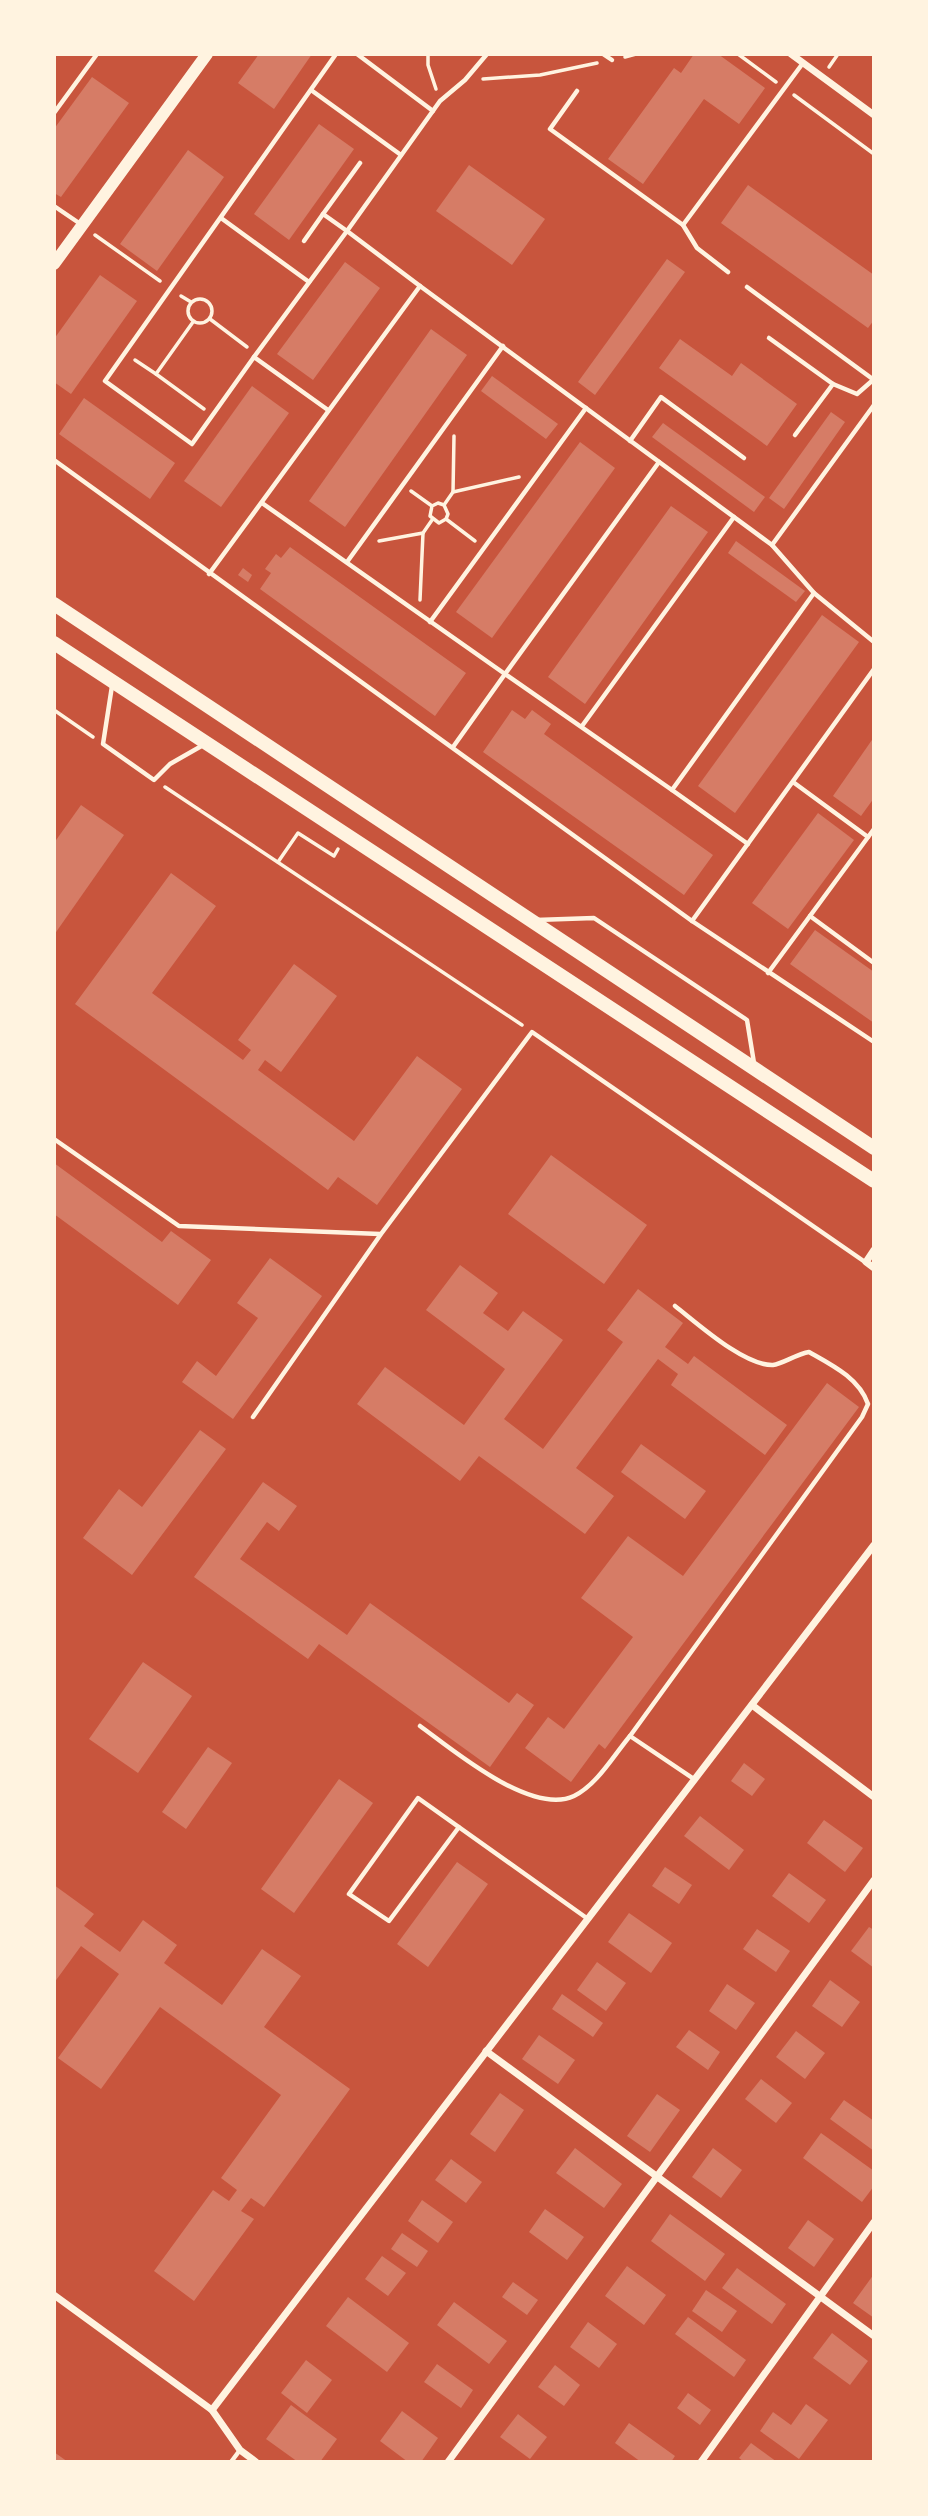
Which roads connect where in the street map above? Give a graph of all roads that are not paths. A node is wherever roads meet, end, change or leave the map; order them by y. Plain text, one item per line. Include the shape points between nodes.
1 (96, 54) edge
2 (207, 54) edge
3 (336, 54) edge
4 (356, 54) edge
5 (487, 54) edge
6 (603, 54) edge
7 (791, 54) edge
8 (612, 61) road end
9 (803, 63) junction
10 (311, 90) junction
11 (577, 90) dead end
12 (433, 111) junction
13 (54, 113) edge
14 (874, 115) edge
15 (401, 155) junction
16 (360, 163) dead end
17 (54, 206) edge
18 (323, 214) junction
19 (221, 218) junction
20 (82, 225) junction
21 (683, 225) junction
22 (346, 231) junction
23 (304, 241) dead end
24 (54, 264) edge
25 (728, 272) dead end
26 (309, 282) junction
27 (420, 286) junction
28 (747, 286) dead end
29 (769, 338) dead end
30 (503, 346) junction
31 (254, 357) junction
32 (873, 380) edge
33 (833, 384) junction
34 (874, 405) edge
35 (586, 408) junction
36 (328, 410) junction
37 (795, 435) dead end
38 (631, 441) junction
39 (744, 458) dead end
40 (54, 460) edge
41 (659, 462) junction
42 (262, 503) junction
43 (734, 517) junction
44 (772, 545) junction
45 (346, 562) junction
46 (209, 574) junction
47 (814, 593) junction
48 (54, 604) edge
49 (430, 622) junction
50 (874, 642) edge
51 (54, 643) edge
52 (874, 669) edge
53 (505, 674) junction
54 (112, 682) junction
55 (582, 726) junction
56 (207, 744) junction
57 (453, 747) junction
58 (793, 782) junction
59 (672, 790) junction
60 (874, 829) edge
61 (867, 837) junction
62 (748, 844) junction
63 (810, 916) junction
64 (531, 920) junction
65 (692, 921) junction
66 (874, 963) edge
67 (768, 973) junction
68 (874, 1042) edge
69 (755, 1071) junction
70 (54, 1139) edge
71 (874, 1148) edge
72 (874, 1181) edge
73 (380, 1234) junction
74 (874, 1251) edge
75 (866, 1262) junction
76 (874, 1268) edge
77 (675, 1306) dead end
78 (253, 1417) dead end
79 (874, 1545) edge
80 (752, 1705) junction
81 (420, 1726) dead end
82 (630, 1736) junction
83 (695, 1780) junction
84 (874, 1797) edge
85 (459, 1827) junction
86 (874, 1880) edge
87 (588, 1919) junction
88 (486, 2051) junction
89 (657, 2175) junction
90 (874, 2222) edge
91 (54, 2295) edge
92 (822, 2297) junction
93 (874, 2336) edge
94 (212, 2410) junction
95 (240, 2450) junction
96 (232, 2462) edge
97 (256, 2462) edge
98 (448, 2462) edge
99 (701, 2462) edge

1 - 13 lane
2 - 20 main road
3 - 10 lane
4 - 12 lane
5 - 12 lane
6 - 8 lane
7 - 9 street
9 - 14 street
9 - 21 lane
10 - 15 lane
10 - 19 lane
11 - 21 lane via 550,129
12 - 15 lane
15 - 22 lane
16 - 18 lane
17 - 20 lane
18 - 22 lane
18 - 23 lane
19 - 26 lane
19 - 31 lane via 105,381 192,444
20 - 24 main road
21 - 25 lane via 697,248
22 - 26 lane
22 - 27 lane
26 - 31 lane
27 - 30 lane
27 - 36 lane
28 - 32 lane
29 - 33 lane
30 - 35 lane
30 - 45 lane
31 - 36 lane
32 - 33 lane via 857,394
33 - 37 lane
34 - 44 lane
35 - 38 lane
35 - 49 lane
36 - 42 lane
38 - 39 lane via 661,397
38 - 41 lane
40 - 46 lane
41 - 43 lane
41 - 53 lane
42 - 45 lane
42 - 46 lane
43 - 44 lane
43 - 55 lane
44 - 47 lane
45 - 49 lane
46 - 57 lane
47 - 50 lane
47 - 59 lane
48 - 64 main road
49 - 53 lane
51 - 54 main road
52 - 58 lane
53 - 55 lane
53 - 57 lane
54 - 56 main road
54 - 56 lane via 103,744 154,780 170,764
55 - 59 lane
56 - 72 main road
57 - 65 lane
58 - 61 lane
58 - 62 lane
59 - 62 lane
60 - 61 lane
61 - 63 lane
62 - 65 lane
63 - 66 lane
63 - 67 lane
64 - 69 main road
64 - 69 lane via 594,918 725,1005 747,1020
65 - 67 lane
67 - 68 lane
69 - 71 main road
70 - 73 lane via 179,1226
73 - 75 lane via 533,1032
73 - 78 lane
74 - 75 street
75 - 76 street
77 - 82 lane via 727,1346 762,1364 776,1365 809,1352 840,1370 864,1392 868,1404
79 - 80 street
80 - 83 street
80 - 84 street
81 - 82 lane via 494,1779 552,1800 573,1796 591,1782
82 - 83 lane
83 - 87 street
85 - 85 lane via 418,1798 349,1894 388,1921
85 - 87 lane
86 - 89 street
87 - 88 street
88 - 89 street
88 - 94 street
89 - 92 street
89 - 98 street
90 - 92 street
91 - 94 street
92 - 93 street
92 - 99 street
94 - 95 street
95 - 96 lane
95 - 97 street

